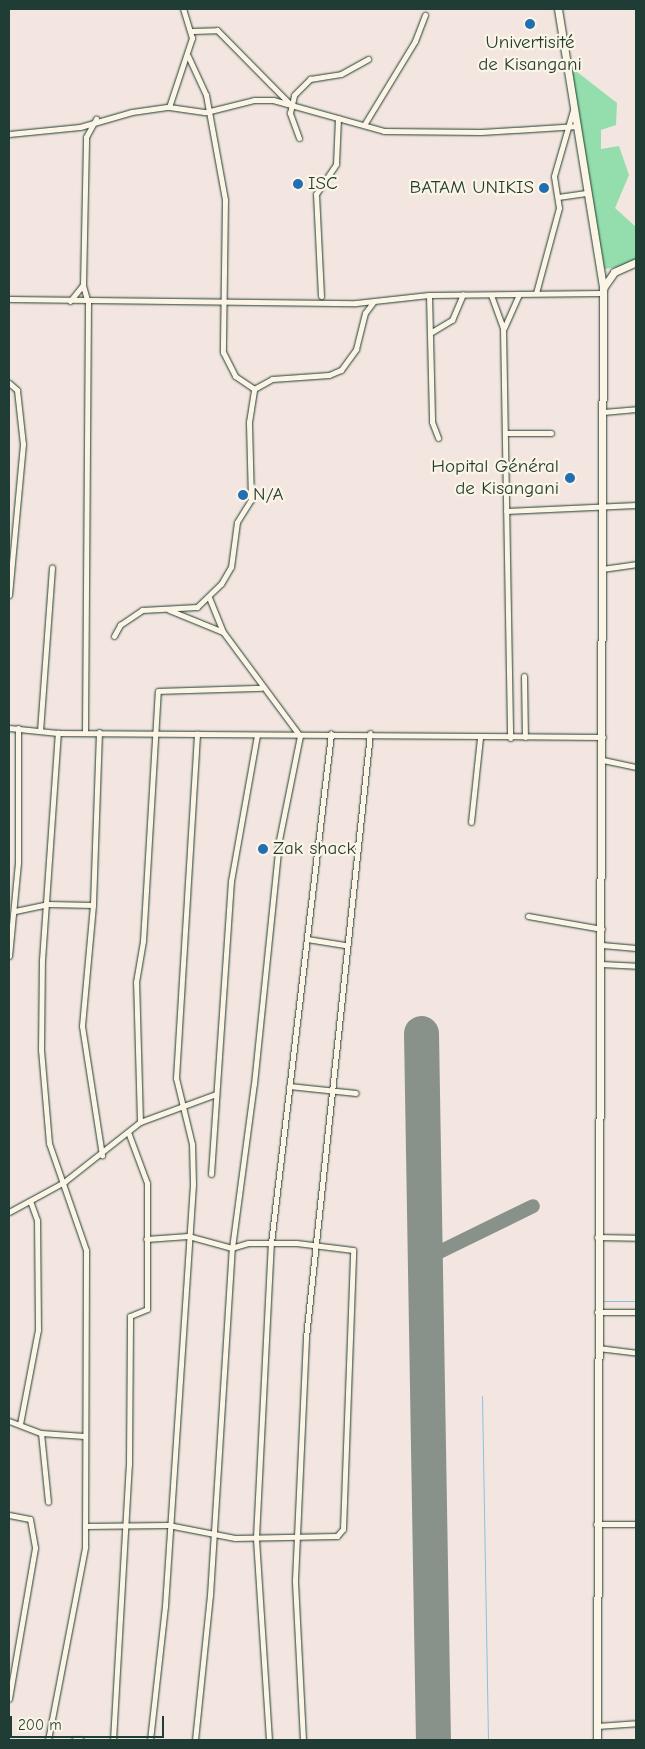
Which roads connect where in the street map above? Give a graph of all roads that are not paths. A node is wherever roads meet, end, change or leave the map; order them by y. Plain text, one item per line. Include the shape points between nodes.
1 (183, 9) edge
2 (558, 9) edge
3 (425, 15) dead end
4 (192, 31) junction
5 (188, 56) junction
6 (368, 59) dead end
7 (291, 105) junction
8 (168, 107) junction
9 (574, 107) junction
10 (206, 112) junction
11 (338, 118) junction
12 (96, 119) junction
13 (364, 125) junction
14 (80, 126) junction
15 (578, 126) junction
16 (566, 130) junction
17 (9, 134) edge
18 (86, 137) junction
19 (300, 138) dead end
20 (588, 193) junction
21 (558, 197) junction
22 (636, 262) edge
23 (601, 269) junction
24 (614, 272) junction
25 (83, 285) junction
26 (602, 290) junction
27 (463, 294) junction
28 (518, 294) junction
29 (536, 294) junction
30 (429, 295) junction
31 (492, 295) junction
32 (321, 296) junction
33 (9, 299) edge
34 (225, 300) junction
35 (70, 301) junction
36 (374, 301) junction
37 (313, 302) junction
38 (332, 302) junction
39 (88, 303) junction
40 (503, 328) junction
41 (430, 333) junction
42 (9, 383) edge
43 (254, 389) junction
44 (636, 409) edge
45 (603, 412) junction
46 (505, 432) junction
47 (551, 433) dead end
48 (438, 438) dead end
49 (636, 505) edge
50 (601, 506) junction
51 (506, 511) junction
52 (636, 564) edge
53 (52, 567) dead end
54 (602, 569) junction
55 (9, 595) edge
56 (210, 598) junction
57 (167, 609) junction
58 (223, 632) junction
59 (114, 636) dead end
60 (524, 676) dead end
61 (261, 688) junction
62 (9, 728) edge
63 (18, 728) junction
64 (40, 731) junction
65 (85, 732) junction
66 (99, 732) junction
67 (58, 733) junction
68 (370, 733) junction
69 (152, 734) junction
70 (197, 734) junction
71 (331, 734) junction
72 (257, 735) junction
73 (300, 736) junction
74 (526, 737) junction
75 (604, 737) junction
76 (480, 738) junction
77 (510, 738) junction
78 (603, 760) junction
79 (636, 767) edge
80 (471, 822) dead end
81 (48, 904) junction
82 (93, 905) junction
83 (15, 911) junction
84 (528, 916) dead end
85 (602, 929) junction
86 (307, 939) junction
87 (346, 945) junction
88 (602, 945) junction
89 (636, 948) edge
90 (9, 956) edge
91 (601, 964) junction
92 (636, 966) edge
93 (289, 1086) junction
94 (331, 1090) junction
95 (356, 1093) dead end
96 (216, 1094) junction
97 (182, 1105) junction
98 (140, 1122) junction
99 (128, 1132) junction
100 (102, 1155) junction
101 (212, 1174) dead end
102 (64, 1182) junction
103 (30, 1201) junction
104 (9, 1212) edge
105 (188, 1236) junction
106 (597, 1237) junction
107 (636, 1238) edge
108 (146, 1239) junction
109 (271, 1243) junction
110 (316, 1245) junction
111 (232, 1248) junction
112 (597, 1312) junction
113 (636, 1312) edge
114 (597, 1348) junction
115 (636, 1353) edge
116 (9, 1421) edge
117 (20, 1424) junction
118 (41, 1433) junction
119 (84, 1436) junction
120 (48, 1502) dead end
121 (9, 1515) edge
122 (595, 1524) junction
123 (636, 1524) edge
124 (123, 1525) junction
125 (168, 1525) junction
126 (85, 1526) junction
127 (213, 1535) junction
128 (298, 1536) junction
129 (256, 1537) junction
130 (9, 1699) edge
131 (636, 1723) edge
132 (597, 1726) junction
133 (48, 1740) edge
134 (74, 1740) edge
135 (81, 1740) edge
136 (113, 1740) edge
137 (150, 1740) edge
138 (195, 1740) edge
139 (269, 1740) edge
140 (303, 1740) edge
141 (597, 1740) edge

1 - 4 street
2 - 9 main road
3 - 13 street via 415,41
4 - 5 street
4 - 7 street via 217,30
5 - 8 street
5 - 10 street via 206,95
6 - 7 street via 341,74 310,79 294,95
7 - 10 street via 254,100
7 - 11 street
7 - 19 street
8 - 10 street
8 - 12 street
9 - 15 main road
9 - 16 street
10 - 34 street via 225,200
11 - 13 street
11 - 32 street via 336,164 316,194
12 - 14 street
12 - 18 street
13 - 16 street via 413,132
14 - 17 street
14 - 18 street
15 - 16 street
15 - 20 main road
16 - 21 street via 554,176
18 - 25 street
20 - 21 street
20 - 23 main road
21 - 29 street
22 - 24 main road
23 - 24 main road
23 - 26 main road
24 - 26 main road
25 - 35 street
25 - 39 street
26 - 29 street
26 - 45 main road
27 - 30 street
27 - 31 street
27 - 41 street via 452,320
28 - 29 street
28 - 31 street
28 - 40 street
30 - 36 street
30 - 41 street
31 - 40 street
32 - 37 street
32 - 38 street
33 - 35 street
34 - 37 street
34 - 39 street
34 - 43 street via 220,337 227,366
35 - 39 street
36 - 38 street
36 - 43 street via 365,313 356,349 341,370 329,375 272,379
37 - 38 street
39 - 65 street
40 - 46 street
41 - 48 street via 432,422
42 - 55 street via 18,390 23,444
43 - 56 street via 249,422 251,500 237,522 229,572
44 - 45 street
45 - 50 main road
46 - 47 street
46 - 51 street
49 - 50 street
50 - 51 street
50 - 54 main road
51 - 77 street
52 - 54 street
53 - 64 street
54 - 75 main road
56 - 57 street via 197,606
56 - 58 street
57 - 58 street
57 - 59 street via 142,610 120,625
58 - 61 street
60 - 74 street
61 - 69 street via 158,691
61 - 73 street
62 - 63 street
63 - 64 street
63 - 83 street
64 - 67 street
65 - 66 street
65 - 67 street
66 - 69 street
66 - 82 street
67 - 81 street
68 - 71 street
68 - 76 street
68 - 87 street
69 - 70 street
69 - 98 street via 143,941 136,982
70 - 72 street
70 - 97 street via 176,1078
71 - 73 street
71 - 86 street
72 - 73 street
72 - 96 street via 231,881
73 - 111 street via 279,840 254,1084
74 - 75 street
74 - 77 street
75 - 78 main road
76 - 77 street
76 - 80 street
78 - 79 street
78 - 85 main road
81 - 82 street
81 - 83 street
81 - 102 street via 41,1050 49,1143
82 - 100 street via 82,1043
83 - 90 street
84 - 85 street
85 - 88 main road
86 - 87 street
86 - 93 street
87 - 94 street
88 - 89 street
88 - 91 main road
91 - 92 street
91 - 106 main road
93 - 94 street
93 - 109 street
94 - 95 street
94 - 110 street
96 - 97 street
96 - 101 street
97 - 98 street
97 - 105 street via 192,1144
98 - 99 street
99 - 100 street
99 - 108 street via 147,1184
100 - 102 street
102 - 103 street
102 - 119 street via 86,1250
103 - 104 street
103 - 117 street via 37,1220 38,1330
105 - 108 street
105 - 111 street
105 - 125 street
106 - 107 street
106 - 112 main road
108 - 124 street via 147,1309 132,1311 130,1316 129,1465
109 - 110 street
109 - 111 street
109 - 129 street
110 - 128 street via 306,1346
110 - 128 street via 354,1251 344,1413 342,1529 338,1536
111 - 127 street
112 - 113 street
112 - 114 main road
114 - 115 street
114 - 122 main road
116 - 117 street
117 - 118 street
118 - 119 street
118 - 120 street
119 - 126 street
121 - 130 street via 30,1519 35,1548
122 - 123 street
122 - 132 main road
124 - 125 street
124 - 126 street
124 - 136 street
125 - 127 street
125 - 137 street
126 - 133 street via 84,1560
127 - 129 street
127 - 138 street
128 - 129 street
128 - 140 street via 295,1580
129 - 139 street
131 - 132 street
132 - 141 main road
134 - 135 street

